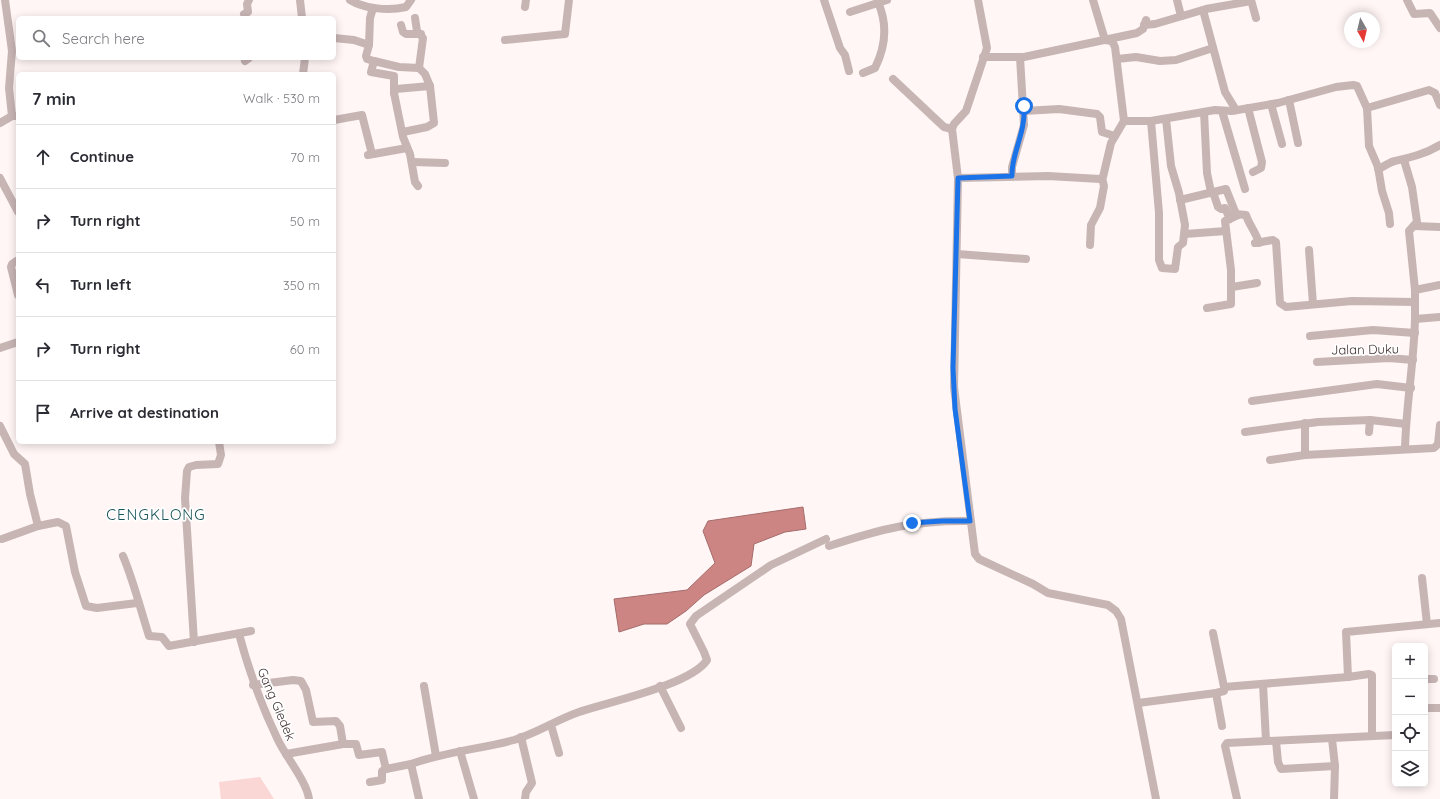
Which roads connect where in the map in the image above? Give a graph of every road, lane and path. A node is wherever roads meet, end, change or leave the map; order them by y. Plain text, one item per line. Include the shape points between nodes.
1 (5, 0) edge
2 (249, 0) edge
3 (300, 0) edge
4 (350, 0) edge
5 (410, 0) edge
6 (569, 0) edge
7 (824, 0) edge
8 (887, 0) edge
9 (978, 0) edge
10 (1094, 0) edge
11 (1177, 0) edge
12 (1251, 0) edge
13 (1407, 0) edge
14 (878, 2) junction
15 (1218, 3) edge
16 (373, 8) junction
17 (1203, 10) junction
18 (850, 12) dead end
19 (244, 14) dead end
20 (302, 16) edge
21 (1181, 16) junction
22 (415, 18) dead end
23 (1256, 18) dead end
24 (401, 25) dead end
25 (1440, 28) edge
26 (421, 34) junction
27 (336, 38) edge
28 (505, 40) dead end
29 (1105, 40) junction
30 (369, 45) junction
31 (1214, 48) junction
32 (983, 57) junction
33 (1020, 57) junction
34 (1116, 59) junction
35 (305, 60) edge
36 (374, 61) junction
37 (419, 68) junction
38 (849, 71) dead end
39 (303, 72) edge
40 (863, 73) dead end
41 (893, 79) dead end
42 (430, 86) junction
43 (1438, 91) edge
44 (394, 93) junction
45 (1289, 100) junction
46 (1271, 104) junction
47 (1440, 105) edge
48 (1248, 108) junction
49 (1368, 108) junction
50 (1236, 110) junction
51 (1024, 111) junction
52 (1222, 111) junction
53 (1204, 112) junction
54 (15, 116) edge
55 (1166, 119) junction
56 (336, 120) edge
57 (1124, 121) junction
58 (1151, 121) junction
59 (0, 123) edge
60 (952, 129) junction
61 (403, 132) junction
62 (1115, 136) junction
63 (1298, 143) dead end
64 (1282, 144) dead end
65 (1440, 145) edge
66 (407, 148) junction
67 (1404, 160) junction
68 (412, 162) junction
69 (445, 163) dead end
70 (1378, 170) junction
71 (1253, 172) dead end
72 (1012, 176) junction
73 (0, 178) edge
74 (958, 178) junction
75 (1102, 178) junction
76 (418, 186) dead end
77 (1245, 189) dead end
78 (1212, 192) junction
79 (1180, 200) junction
80 (16, 208) edge
81 (1238, 215) junction
82 (1230, 219) junction
83 (1390, 224) dead end
84 (1415, 226) junction
85 (1440, 226) edge
86 (1226, 230) junction
87 (1185, 234) junction
88 (1090, 245) dead end
89 (1309, 250) dead end
90 (957, 254) junction
91 (1026, 259) dead end
92 (16, 261) edge
93 (1257, 283) dead end
94 (1440, 285) edge
95 (16, 287) edge
96 (1232, 287) junction
97 (1415, 290) junction
98 (1415, 302) junction
99 (1313, 304) junction
100 (1207, 308) dead end
101 (1440, 317) edge
102 (1415, 319) junction
103 (1415, 333) junction
104 (1310, 336) dead end
105 (16, 343) edge
106 (0, 348) edge
107 (1413, 360) junction
108 (1317, 362) dead end
109 (1411, 388) junction
110 (1252, 400) dead end
111 (1370, 420) junction
112 (1305, 423) junction
113 (1406, 424) junction
114 (0, 426) edge
115 (1440, 426) edge
116 (1245, 432) dead end
117 (1369, 432) dead end
118 (219, 444) edge
119 (1405, 449) junction
120 (1305, 455) junction
121 (1270, 460) dead end
122 (970, 521) junction
123 (38, 526) junction
124 (2, 539) dead end
125 (123, 556) dead end
126 (1422, 578) dead end
127 (137, 603) junction
128 (1440, 623) edge
129 (1427, 624) junction
130 (251, 631) dead end
131 (1212, 633) dead end
132 (239, 634) junction
133 (194, 642) junction
134 (1348, 677) junction
135 (1428, 679) edge
136 (1434, 679) dead end
137 (1263, 684) junction
138 (253, 685) junction
139 (424, 686) dead end
140 (660, 686) junction
141 (1224, 687) junction
142 (1216, 693) junction
143 (1138, 703) junction
144 (1428, 708) edge
145 (1440, 708) edge
146 (551, 725) junction
147 (1222, 726) dead end
148 (681, 728) dead end
149 (1392, 735) edge
150 (1372, 736) junction
151 (521, 738) junction
152 (1332, 739) junction
153 (1266, 741) junction
154 (1276, 741) junction
155 (343, 744) junction
156 (460, 751) junction
157 (558, 753) dead end
158 (286, 754) junction
159 (436, 756) junction
160 (411, 764) junction
161 (1335, 766) junction
162 (386, 769) junction
163 (370, 782) dead end
164 (309, 799) edge
165 (419, 799) edge
166 (474, 799) edge
167 (526, 799) edge
168 (1156, 799) edge
169 (1237, 799) edge
170 (1334, 799) edge

1 - 54 street via 12,51 9,88
2 - 19 street via 248,12
3 - 20 street
4 - 16 street
5 - 16 street via 409,5 402,8
6 - 28 street via 565,34
7 - 38 street
8 - 14 street
9 - 32 street via 987,45
10 - 29 street
11 - 21 street
12 - 15 street
12 - 23 street
13 - 25 street via 1414,14 1428,12
14 - 18 street
14 - 40 street via 884,18 885,38 875,68
15 - 17 street
16 - 30 street via 368,29
17 - 21 street
17 - 31 street
21 - 29 street via 1155,24 1145,23 1137,33
22 - 26 street via 417,31
24 - 26 street via 406,34
26 - 37 street via 423,38
27 - 30 street
29 - 33 street
29 - 34 street via 1114,43
30 - 36 street via 366,56 367,59
31 - 34 street via 1176,60 1160,61 1136,57
31 - 50 street via 1225,92
32 - 33 street
32 - 60 street via 966,111
33 - 51 street
34 - 57 street
35 - 39 street
36 - 37 street via 399,67
36 - 44 street via 371,72 394,76
37 - 42 street
41 - 60 street via 944,127
42 - 44 street via 396,90
42 - 61 street via 434,123
43 - 47 street
43 - 49 street via 1426,90
44 - 61 street
45 - 46 street
45 - 49 street via 1336,87 1355,85
45 - 63 street
46 - 48 street
46 - 64 street
48 - 50 street
48 - 71 street via 1262,162 1261,168
49 - 70 street via 1369,146
50 - 52 street
51 - 62 street via 1059,109 1097,114 1100,117 1102,132
51 - 72 street via 1024,124 1012,167
52 - 53 street
52 - 77 street
53 - 55 street
53 - 78 street via 1207,173
54 - 59 street
55 - 58 street
55 - 79 street via 1171,166
56 - 66 street via 362,116 370,154
57 - 58 street
57 - 62 street
58 - 87 street via 1159,213 1159,260 1162,268 1176,269 1178,247 1184,243
60 - 74 street
61 - 66 street
62 - 75 street
65 - 67 street
66 - 68 street
67 - 70 street via 1393,161
67 - 84 street via 1412,187 1417,222
68 - 69 street
68 - 76 street
70 - 83 street
72 - 74 street
72 - 75 street via 1092,180
73 - 80 street
74 - 90 street
75 - 88 street via 1104,186 1100,208 1091,225
78 - 79 street
78 - 81 street via 1226,189
78 - 82 street via 1218,207 1225,208
79 - 87 street
81 - 82 street
81 - 99 street via 1246,215 1247,223 1256,232 1257,243 1273,240 1276,242 1280,303 1286,307
82 - 86 street via 1225,221
84 - 85 street
84 - 97 street via 1409,231
86 - 87 street
86 - 96 street
89 - 99 street
90 - 91 street
90 - 122 street via 954,387
92 - 95 street via 11,268
93 - 96 street
94 - 97 street
96 - 100 street via 1231,304
97 - 98 street
98 - 99 street via 1352,301
98 - 102 street
101 - 102 street
102 - 103 street
103 - 104 street via 1373,330
103 - 107 street
105 - 106 street
107 - 108 street, Jalan Duku via 1389,358
107 - 109 street
109 - 110 street via 1377,384
109 - 113 street
111 - 112 street
111 - 113 street
111 - 117 street
112 - 116 street
112 - 120 street
113 - 119 street
114 - 123 street via 14,454 25,464
115 - 119 street via 1437,447
118 - 133 street via 221,455 218,464 189,467 185,484
119 - 120 street
120 - 121 street
122 - 140 street via 912,523 828,543 772,565 696,616 691,626 707,660 689,676
122 - 143 street via 975,554 980,559 1048,593 1108,605 1116,611 1122,619
123 - 124 street
123 - 127 street via 58,522 66,526 75,572 86,606 97,608
125 - 127 street via 134,582
126 - 129 street
127 - 133 street via 149,636 162,637 169,646
128 - 129 street
129 - 134 street via 1347,631 1345,635
130 - 132 street
131 - 141 street
132 - 133 street
132 - 138 street, Gang Gledek
134 - 137 street
134 - 150 street via 1372,675
135 - 136 street
137 - 141 street
137 - 153 street
138 - 155 street via 300,680 306,690 312,720 336,721 340,726
138 - 158 street, Gang Gledek
139 - 159 street
140 - 146 street via 578,712
140 - 148 street
141 - 142 street via 1224,691
142 - 143 street
142 - 147 street
143 - 168 street
144 - 145 street
146 - 151 street
146 - 157 street
149 - 150 street
150 - 152 street
151 - 156 street
151 - 167 street via 532,784 526,792
152 - 154 street
152 - 161 street
153 - 154 street
153 - 169 street via 1226,744
154 - 161 street via 1281,769
155 - 158 street
155 - 162 street via 355,744 359,755 382,752
156 - 159 street
156 - 166 street
158 - 164 street, Gang Gledek via 307,788
159 - 160 street
160 - 162 street
160 - 165 street
161 - 170 street
162 - 163 street via 382,771 382,780

